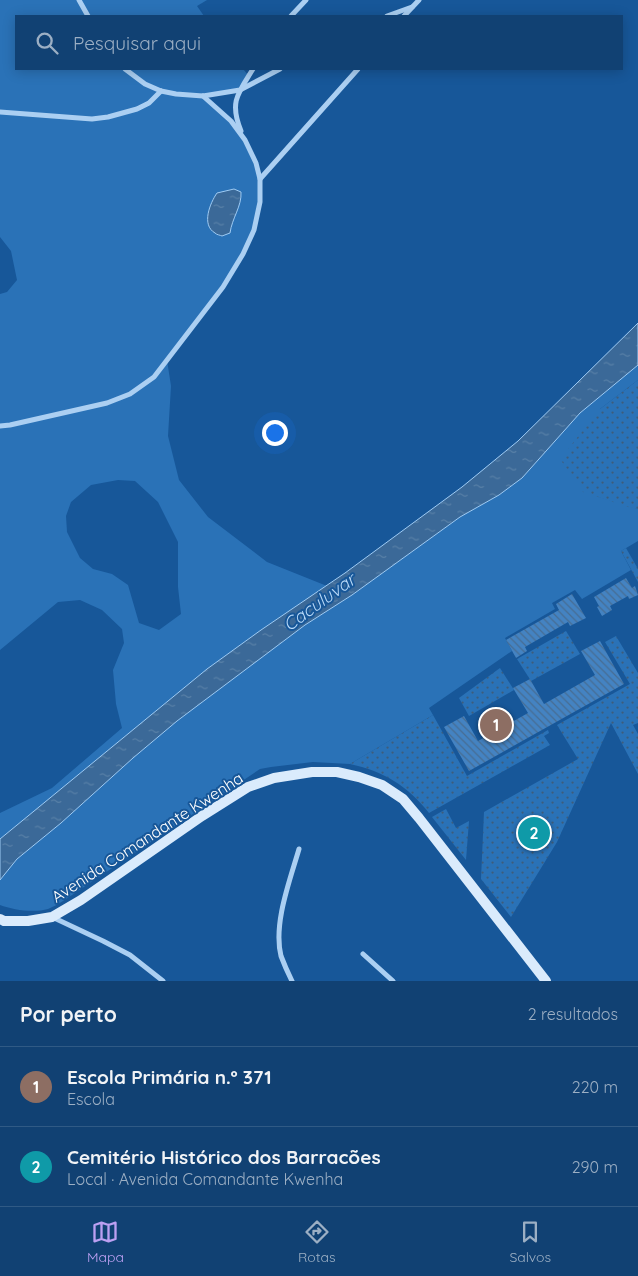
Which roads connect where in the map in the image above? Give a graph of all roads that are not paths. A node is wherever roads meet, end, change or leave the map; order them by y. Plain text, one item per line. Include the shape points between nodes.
1 (79, 0) edge
2 (306, 0) edge
3 (419, 0) edge
4 (412, 7) junction
5 (87, 15) edge
6 (292, 15) edge
7 (390, 15) edge
8 (405, 15) edge
9 (126, 70) edge
10 (253, 70) edge
11 (278, 70) edge
12 (357, 70) edge
13 (240, 90) junction
14 (162, 91) junction
15 (203, 96) junction
16 (0, 112) edge
17 (245, 140) junction
18 (260, 179) junction
19 (0, 426) edge
20 (299, 849) dead end
21 (52, 917) junction
22 (0, 919) edge
23 (363, 954) dead end
24 (163, 981) edge
25 (292, 981) edge
26 (393, 981) edge
27 (546, 981) edge

1 - 5 street
2 - 6 street
3 - 4 street
4 - 7 street
4 - 8 street
9 - 14 street via 145,84
10 - 13 street
11 - 13 street
12 - 18 street
13 - 15 street
13 - 17 street via 234,107
14 - 15 street
14 - 16 street via 149,103 108,117 92,119
15 - 17 street via 231,121
17 - 18 street
18 - 19 street via 260,202 254,230 243,254 154,377 130,394 106,403
20 - 25 street via 278,931 281,956
21 - 22 main road, Avenida Comandante Kwenha via 28,921
21 - 24 street via 130,956
21 - 27 main road, Avenida Comandante Kwenha via 248,788 274,778 337,772 382,785 403,799
23 - 26 street

